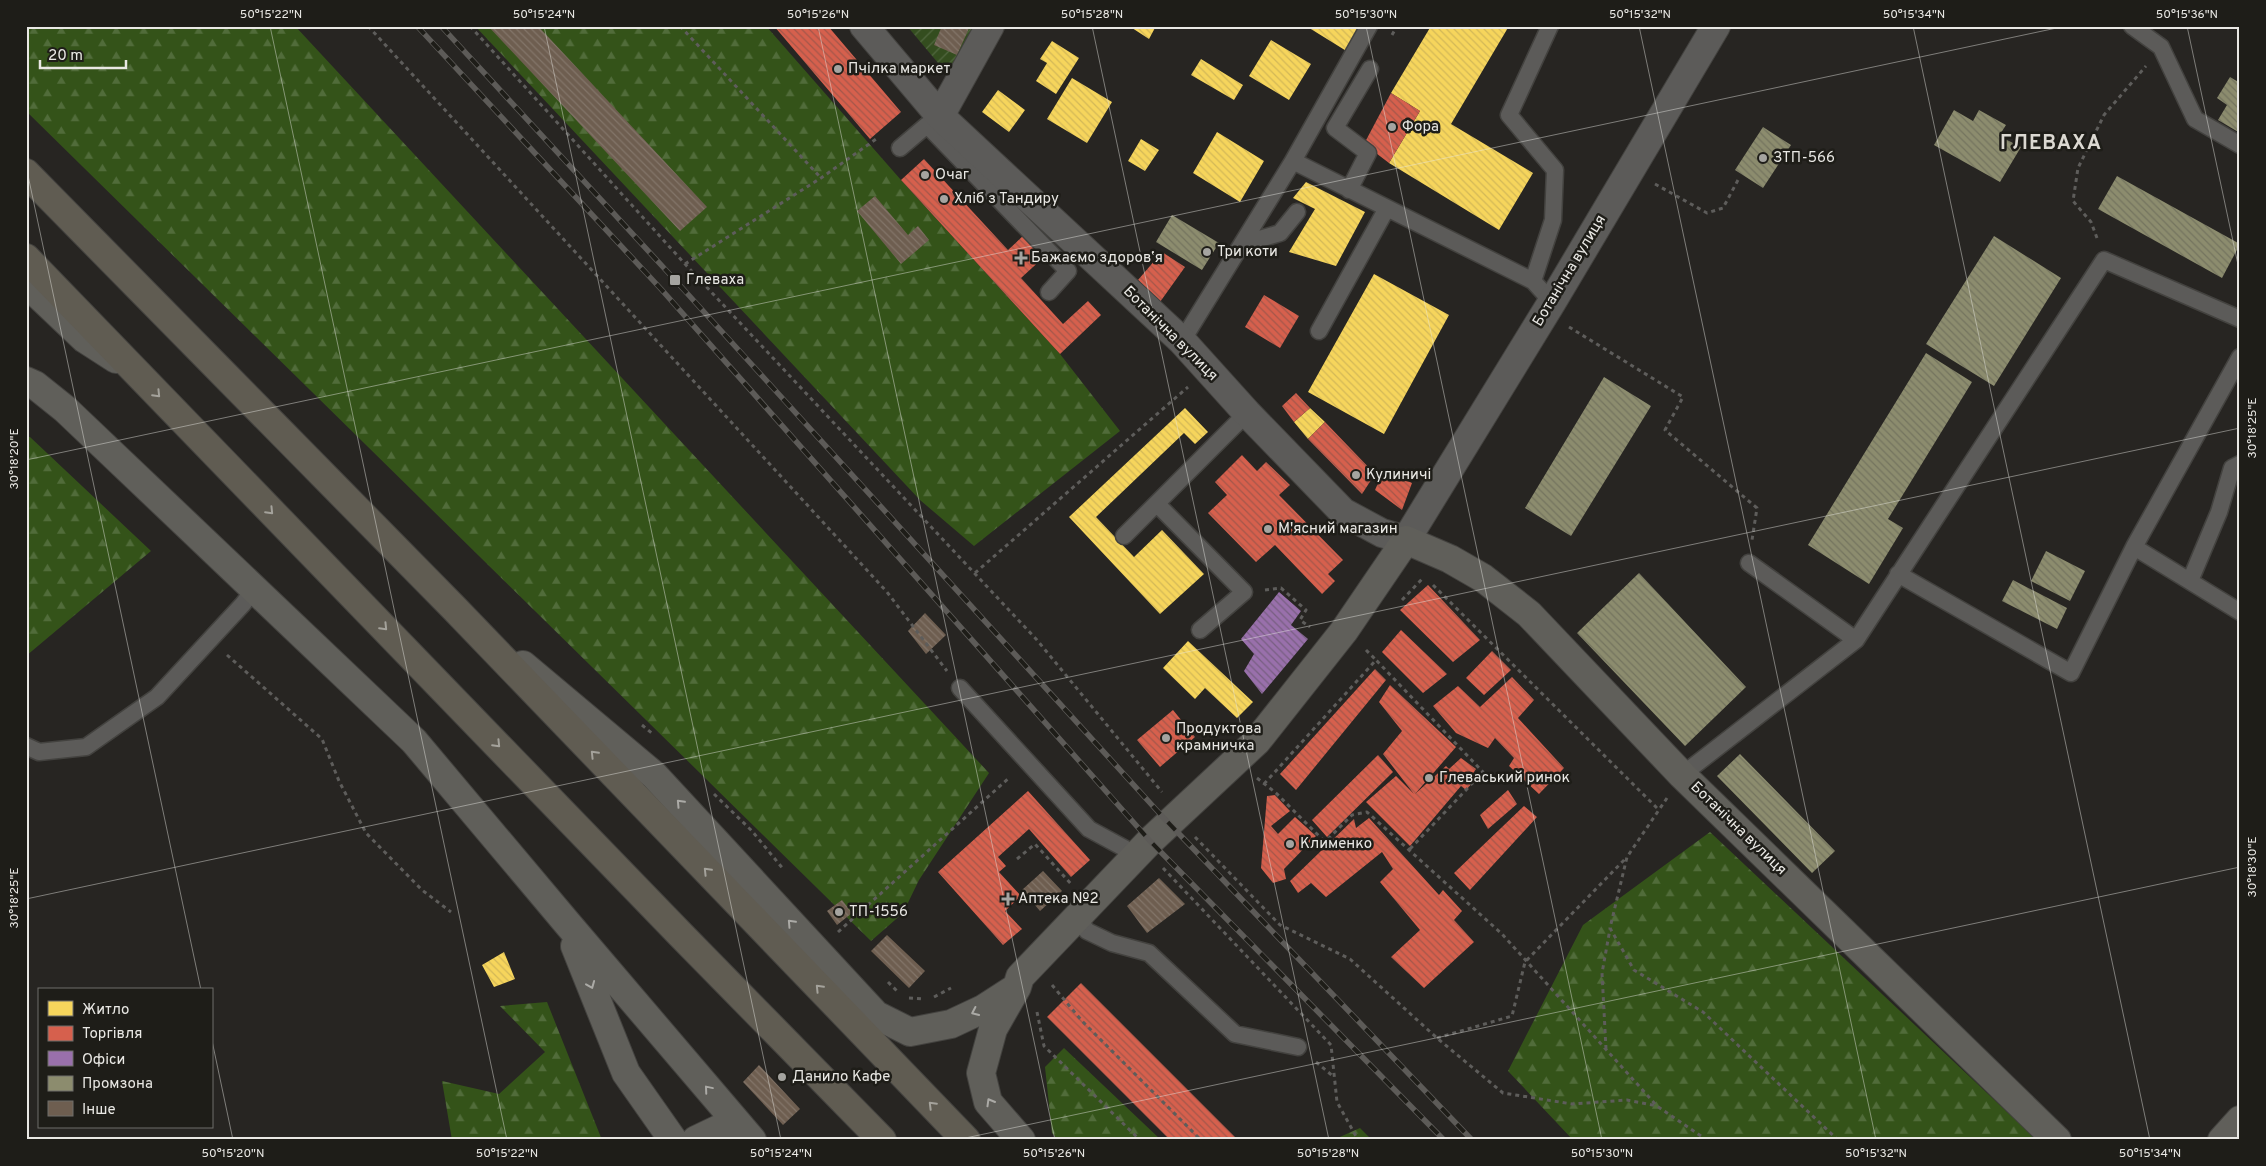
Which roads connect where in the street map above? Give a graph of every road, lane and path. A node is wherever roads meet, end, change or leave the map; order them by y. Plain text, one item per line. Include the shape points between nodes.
1 (368, 26) edge
2 (470, 26) edge
3 (680, 26) edge
4 (864, 26) edge
5 (990, 26) edge
6 (1369, 26) edge
7 (1550, 26) edge
8 (1716, 26) edge
9 (2132, 26) edge
10 (2162, 47) junction
11 (1370, 69) dead end
12 (1334, 87) junction
13 (1354, 95) junction
14 (943, 127) junction
15 (882, 134) dead end
16 (2240, 145) edge
17 (900, 148) dead end
18 (1293, 161) junction
19 (1629, 171) junction
20 (26, 173) edge
21 (821, 178) junction
22 (1738, 180) dead end
23 (1350, 190) junction
24 (1387, 208) junction
25 (1296, 212) dead end
26 (1243, 244) junction
27 (26, 258) edge
28 (2104, 260) junction
29 (1076, 262) junction
30 (685, 264) junction
31 (1532, 281) junction
32 (26, 283) edge
33 (1049, 292) dead end
34 (1552, 302) junction
35 (2240, 319) edge
36 (1320, 331) dead end
37 (1182, 341) junction
38 (2240, 357) edge
39 (133, 370) junction
40 (1212, 374) junction
41 (26, 381) edge
42 (1247, 413) junction
43 (2240, 464) edge
44 (1156, 504) junction
45 (1124, 536) dead end
46 (1406, 540) junction
47 (2134, 548) junction
48 (1749, 563) joint
49 (975, 573) junction
50 (1898, 574) junction
51 (1425, 576) dead end
52 (2190, 581) junction
53 (1432, 583) dead end
54 (254, 589) junction
55 (1259, 597) dead end
56 (1399, 603) dead end
57 (454, 608) junction
58 (2240, 612) edge
59 (1200, 630) dead end
60 (1314, 630) dead end
61 (209, 640) junction
62 (1856, 640) junction
63 (960, 688) joint
64 (639, 723) dead end
65 (661, 742) dead end
66 (26, 746) edge
67 (1028, 762) junction
68 (1251, 772) dead end
69 (1682, 775) junction
70 (1264, 784) junction
71 (710, 790) dead end
72 (1167, 797) dead end
73 (1659, 810) junction
74 (1194, 835) dead end
75 (1410, 850) junction
76 (1138, 853) junction
77 (1627, 857) junction
78 (1017, 859) dead end
79 (788, 875) dead end
80 (1072, 885) dead end
81 (451, 912) dead end
82 (1077, 917) junction
83 (566, 923) junction
84 (831, 926) dead end
85 (1610, 928) junction
86 (837, 933) junction
87 (844, 939) dead end
88 (1525, 962) junction
89 (883, 978) dead end
90 (1028, 981) junction
91 (951, 988) dead end
92 (1436, 1038) junction
93 (1298, 1047) dead end
94 (1606, 1050) junction
95 (1657, 1106) junction
96 (2240, 1120) edge
97 (746, 1133) edge
98 (674, 1140) edge
99 (696, 1140) edge
100 (882, 1140) edge
101 (966, 1140) edge
102 (1021, 1140) edge
103 (1140, 1140) edge
104 (1201, 1140) edge
105 (1358, 1140) edge
106 (1707, 1140) edge
107 (1838, 1140) edge
108 (2057, 1140) edge
109 (2222, 1140) edge

1 - 63 path via 887,592
2 - 30 path
3 - 21 path
4 - 14 street, Ботанічна вулиця
5 - 14 street
6 - 12 lane
7 - 31 lane via 1510,115 1555,170 1554,220
8 - 19 street, Ботанічна вулиця
9 - 10 lane
10 - 16 lane via 2194,119
10 - 28 path via 2104,115 2078,168 2073,201 2091,222
11 - 13 lane
12 - 13 lane
12 - 18 lane
13 - 23 lane via 1335,128 1368,153
14 - 17 lane via 927,125
14 - 29 street, Ботанічна вулиця
15 - 21 path
18 - 23 lane
18 - 26 lane
19 - 22 path via 1707,213 1722,208
19 - 34 street, Ботанічна вулиця
20 - 57 highway
21 - 30 path
23 - 24 lane
24 - 31 lane
24 - 36 lane
25 - 26 lane via 1280,232
26 - 37 lane
27 - 39 highway
28 - 35 lane
28 - 50 lane
29 - 33 lane
29 - 37 street, Ботанічна вулиця
30 - 49 path
31 - 34 lane
32 - 39 street via 85,339
34 - 46 street, Ботанічна вулиця
34 - 48 path via 1570,329 1683,398 1665,430 1757,508
37 - 40 street, Ботанічна вулиця
38 - 47 lane
39 -> 100 highway
40 - 42 street, Ботанічна вулиця
40 - 49 path via 1195,382
41 - 54 street via 65,409
42 - 44 lane
42 - 46 street, Ботанічна вулиця via 1343,512 1382,533
43 - 52 lane via 2232,468 2219,512
44 - 45 lane
44 - 59 lane via 1244,592
46 - 69 street, Ботанічна вулиця via 1483,578 1529,614
46 - 76 street via 1344,631 1257,741
47 - 50 lane via 2071,673
47 - 52 lane
48 - 62 lane
49 - 72 path via 1037,640
50 - 62 lane
51 - 56 path
52 - 58 lane
53 - 73 path
54 - 61 lane
54 - 83 street via 414,741
55 - 60 path via 1266,589 1281,588 1306,610 1300,620
90 -> 57 street via 983,1009 951,1024 910,1032 876,1015 654,774
101 -> 57 highway
61 - 66 lane via 157,696 86,747 39,752
61 - 81 path via 322,739 366,833 422,890
62 - 69 lane
63 - 67 lane
64 - 65 path
67 - 76 lane via 1088,829
67 - 86 path
68 - 70 path
69 - 73 path
69 - 108 street, Ботанічна вулиця
70 - 75 path via 1323,840 1327,840 1352,815 1367,812
70 - 75 path via 1376,660 1483,772
71 - 79 path via 752,832
73 - 77 path
74 - 92 path via 1280,925 1350,959
75 - 88 path via 1502,934
76 - 82 street
76 - 105 path via 1331,1045 1337,1102
77 - 85 path
77 - 88 path
78 - 80 path via 1035,844
82 - 90 street
82 - 93 lane via 1087,931 1112,943 1150,953 1235,1034
97 -> 83 street
83 -> 98 street via 626,1073
84 - 86 path
85 - 94 path via 1602,973
85 - 107 path via 1634,970 1703,1012
86 - 87 path
88 - 92 path via 1512,1016
88 - 94 path
89 - 91 path via 903,997 928,999
102 -> 90 street via 988,1102 981,1073 993,1029
90 - 103 path via 1044,1046
90 - 104 path via 1082,1021
92 - 95 path via 1504,1093 1572,1104 1627,1100
94 - 95 path
95 - 106 path
96 - 109 street
97 - 99 street via 719,1129

